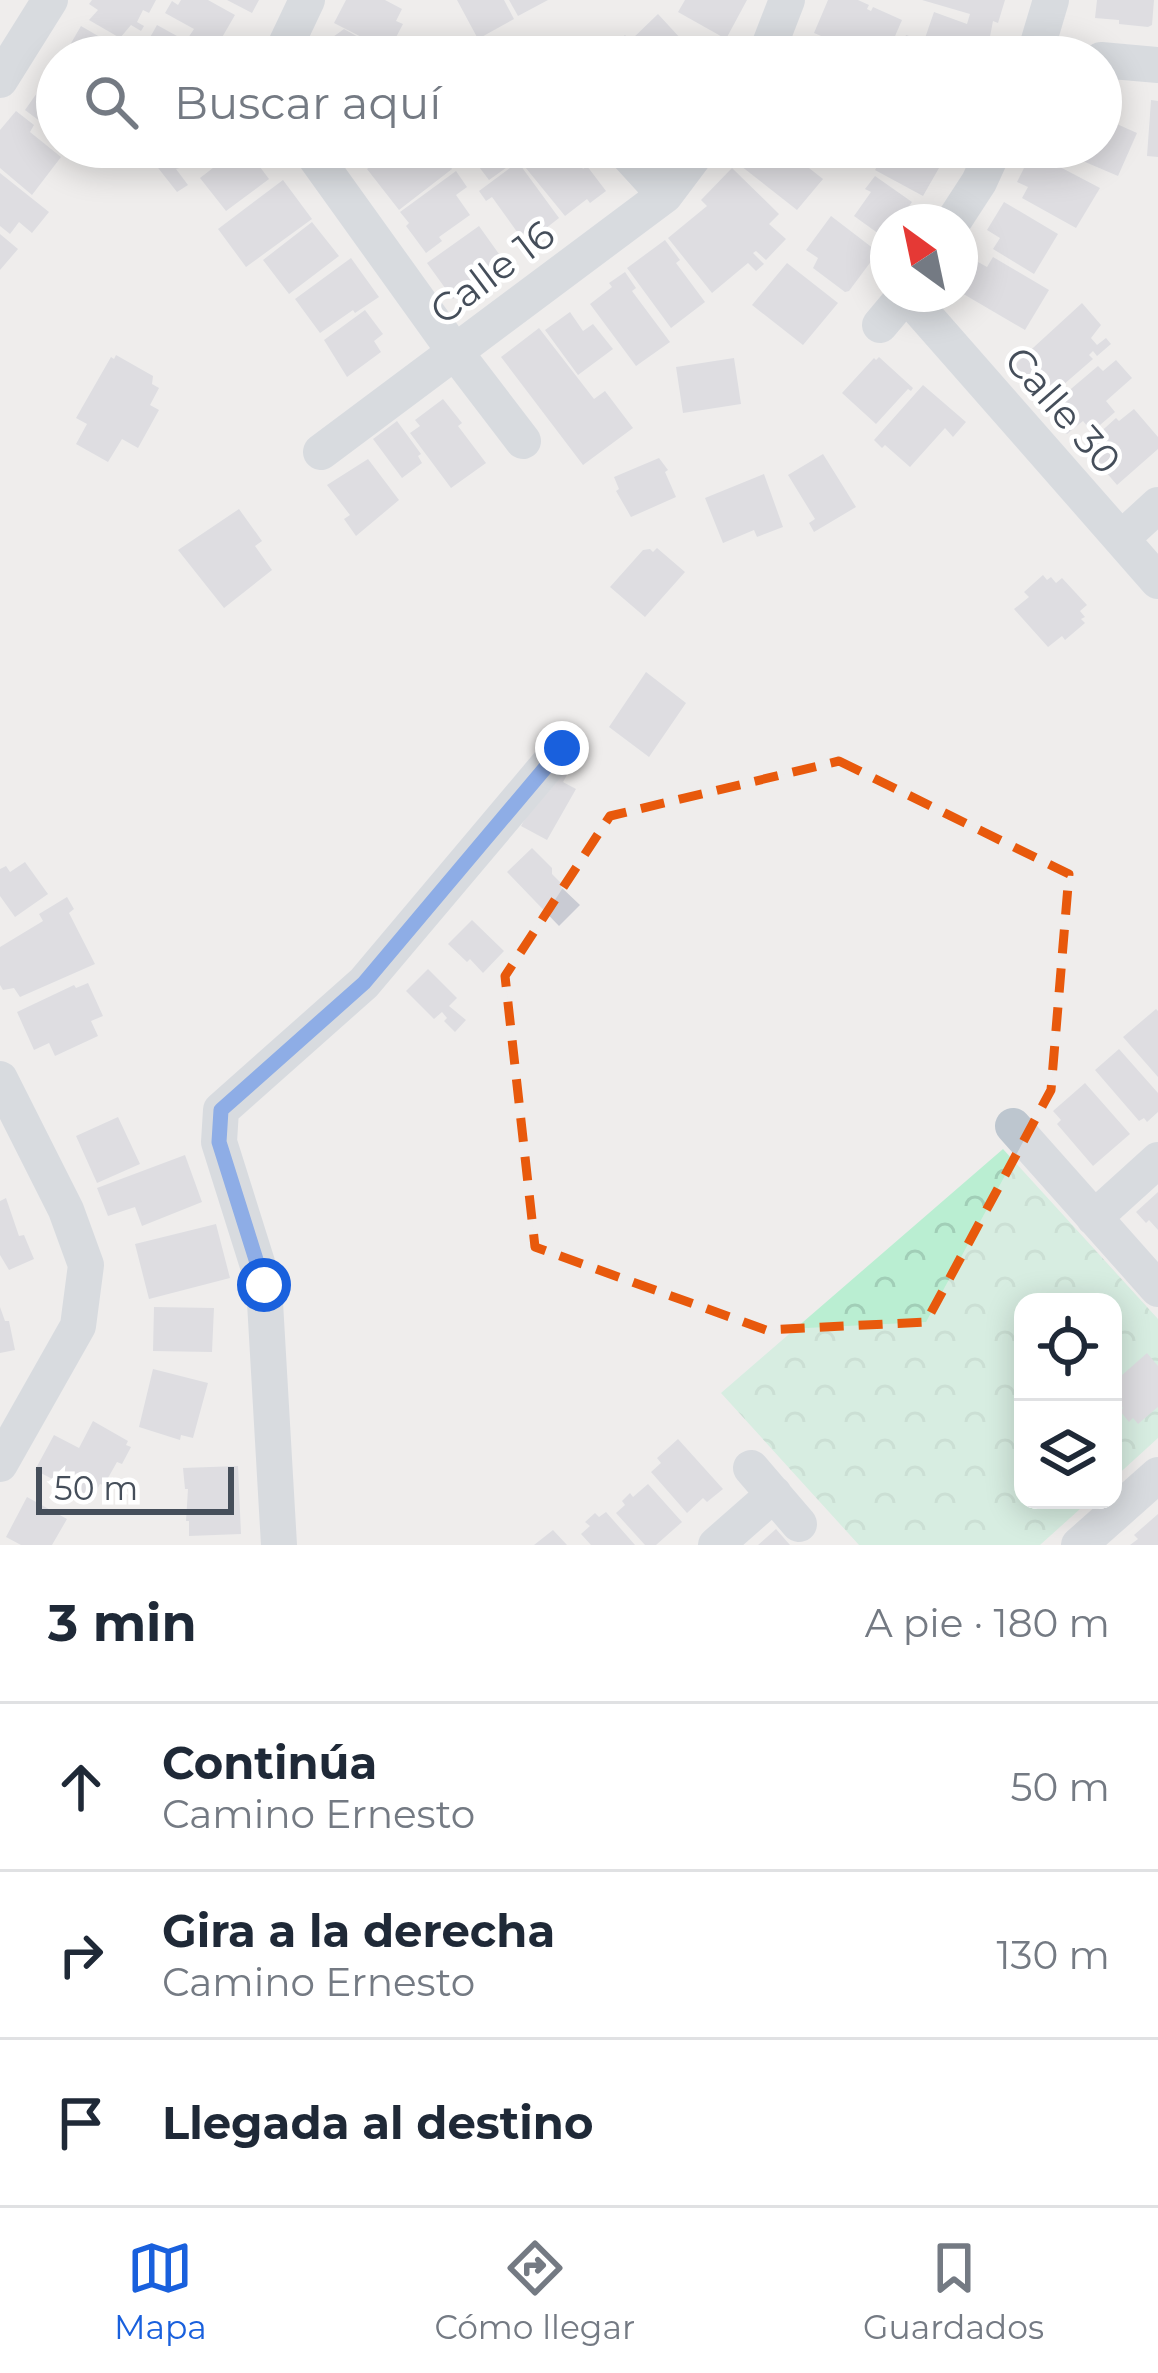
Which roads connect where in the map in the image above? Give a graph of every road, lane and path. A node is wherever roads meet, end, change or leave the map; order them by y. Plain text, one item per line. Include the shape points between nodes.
1 (50, 0) edge
2 (308, 0) edge
3 (787, 0) edge
4 (1051, 0) edge
5 (290, 36) edge
6 (773, 36) edge
7 (1048, 36) edge
8 (1122, 62) edge
9 (1158, 65) edge
10 (0, 80) edge
11 (323, 168) edge
12 (640, 168) edge
13 (685, 168) edge
14 (985, 168) edge
15 (665, 195) junction
16 (965, 204) edge
17 (891, 312) edge
18 (922, 312) edge
19 (880, 326) dead end
20 (454, 352) junction
21 (523, 440) dead end
22 (321, 452) dead end
23 (1158, 505) edge
24 (1121, 539) junction
25 (1158, 580) edge
26 (562, 748) dead end
27 (0, 1079) edge
28 (1013, 1126) dead end
29 (1158, 1160) edge
30 (1094, 1218) junction
31 (1158, 1289) edge
32 (0, 1465) edge
33 (1158, 1475) edge
34 (800, 1524) dead end
35 (279, 1545) edge
36 (716, 1545) edge
37 (1079, 1545) edge

1 - 10 street
2 - 5 street
3 - 6 street
4 - 7 street
8 - 9 street
11 - 20 street
12 - 15 street
13 - 15 street, Calle 16
14 - 16 street
15 - 20 street, Calle 16
17 - 19 street
18 - 24 street, Calle 30
20 - 21 street
20 - 22 street, Calle 16
23 - 24 street
24 - 25 street, Calle 30
26 - 35 street via 364,983 221,1110 219,1142 264,1285
27 - 32 street via 86,1265 78,1326
28 - 30 street
29 - 30 street
30 - 31 street
33 - 37 street
34 - 36 street via 762,1481

